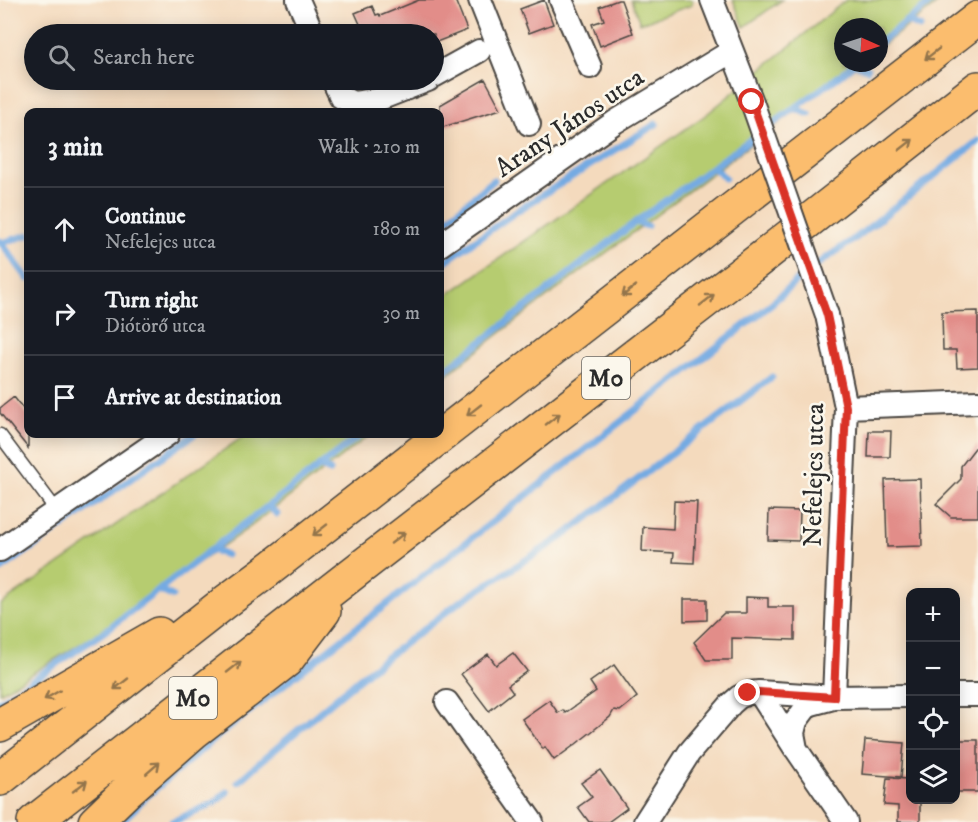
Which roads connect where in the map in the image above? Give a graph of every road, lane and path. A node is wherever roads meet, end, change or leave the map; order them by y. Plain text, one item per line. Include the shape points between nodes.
1 (298, 0) edge
2 (480, 0) edge
3 (561, 0) edge
4 (712, 0) edge
5 (978, 18) edge
6 (309, 24) edge
7 (479, 51) dead end
8 (732, 51) junction
9 (590, 68) dead end
10 (444, 70) edge
11 (978, 88) edge
12 (338, 90) edge
13 (402, 90) edge
14 (529, 124) dead end
15 (444, 241) edge
16 (978, 402) edge
17 (846, 407) junction
18 (444, 433) edge
19 (0, 435) edge
20 (162, 438) edge
21 (438, 438) edge
22 (57, 511) junction
23 (0, 550) edge
24 (267, 571) junction
25 (352, 574) junction
26 (759, 692) junction
27 (960, 695) edge
28 (978, 695) edge
29 (906, 696) edge
30 (834, 697) junction
31 (447, 702) dead end
32 (0, 725) edge
33 (796, 749) junction
34 (0, 779) edge
35 (34, 822) edge
36 (95, 822) edge
37 (532, 822) edge
38 (645, 822) edge
39 (846, 822) edge

1 - 6 street
2 - 14 street
3 - 9 street
4 - 8 street, Nefelejcs utca
5 -> 18 highway, M0
7 - 10 street
8 - 15 street, Arany János utca via 615,122
8 - 17 street, Nefelejcs utca, bridge via 827,315
25 -> 11 highway, M0
12 - 13 street via 341,97 353,103 377,100
16 - 17 street
17 - 30 street, Nefelejcs utca
19 - 22 lane
20 - 22 street
21 -> 24 highway, M0
22 - 23 street
24 -> 32 highway
24 -> 34 highway, M0
35 -> 25 highway, M0
36 -> 25 highway via 194,732 286,661
26 - 30 street
26 - 33 street
26 - 38 street via 748,693 731,704 689,753
27 - 28 street
29 - 30 street
30 - 33 street via 808,705 796,721
31 - 37 street
33 - 39 street

